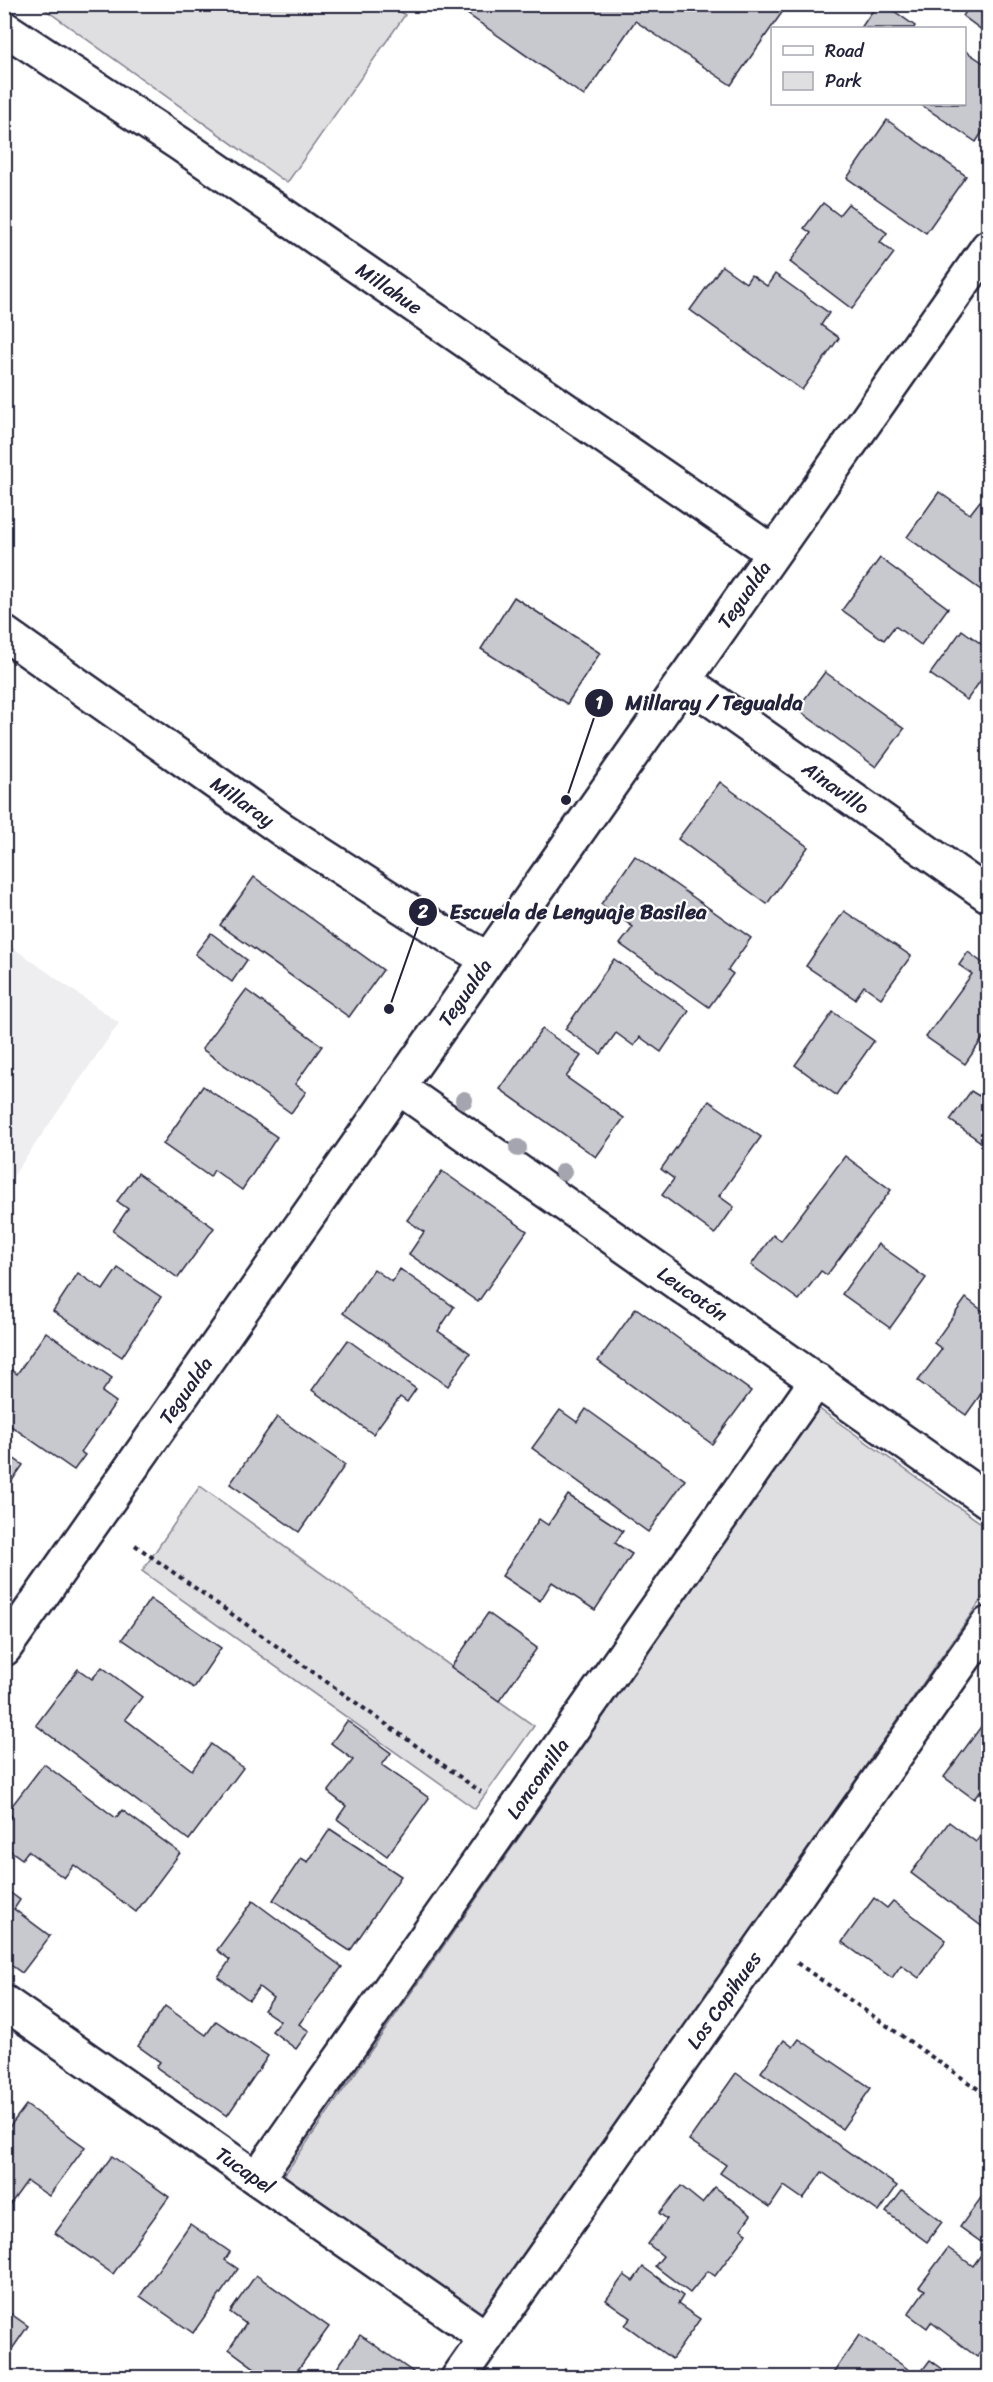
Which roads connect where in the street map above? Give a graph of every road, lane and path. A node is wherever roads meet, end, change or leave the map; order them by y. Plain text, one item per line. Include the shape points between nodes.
1 (4, 28) edge
2 (988, 247) edge
3 (772, 552) junction
4 (4, 633) edge
5 (684, 680) junction
6 (988, 895) edge
7 (488, 959) junction
8 (398, 1087) junction
9 (817, 1380) junction
10 (988, 1501) edge
11 (135, 1545) dead end
12 (988, 1624) edge
13 (4, 1648) edge
14 (512, 1815) junction
15 (765, 1941) junction
16 (4, 2002) edge
17 (988, 2096) edge
18 (257, 2178) junction
19 (486, 2338) junction
20 (458, 2378) edge

1 - 3 street, Millahue via 180,144
2 - 3 street, Tegualda
3 - 5 street, Tegualda
4 - 7 street, Millaray via 283,830
5 - 6 street, Ainavillo
5 - 7 street, Tegualda
7 - 8 street, Tegualda
8 - 9 street, Leucotón
8 - 13 street, Tegualda
9 - 10 street, Leucotón
9 - 14 street, Loncomilla
11 - 14 path
12 - 15 street, Los Copihues
14 - 18 street, Loncomilla
15 - 17 path
15 - 19 street, Los Copihues
16 - 18 street, Tucapel
18 - 19 street, Tucapel
19 - 20 street, Los Copihues

